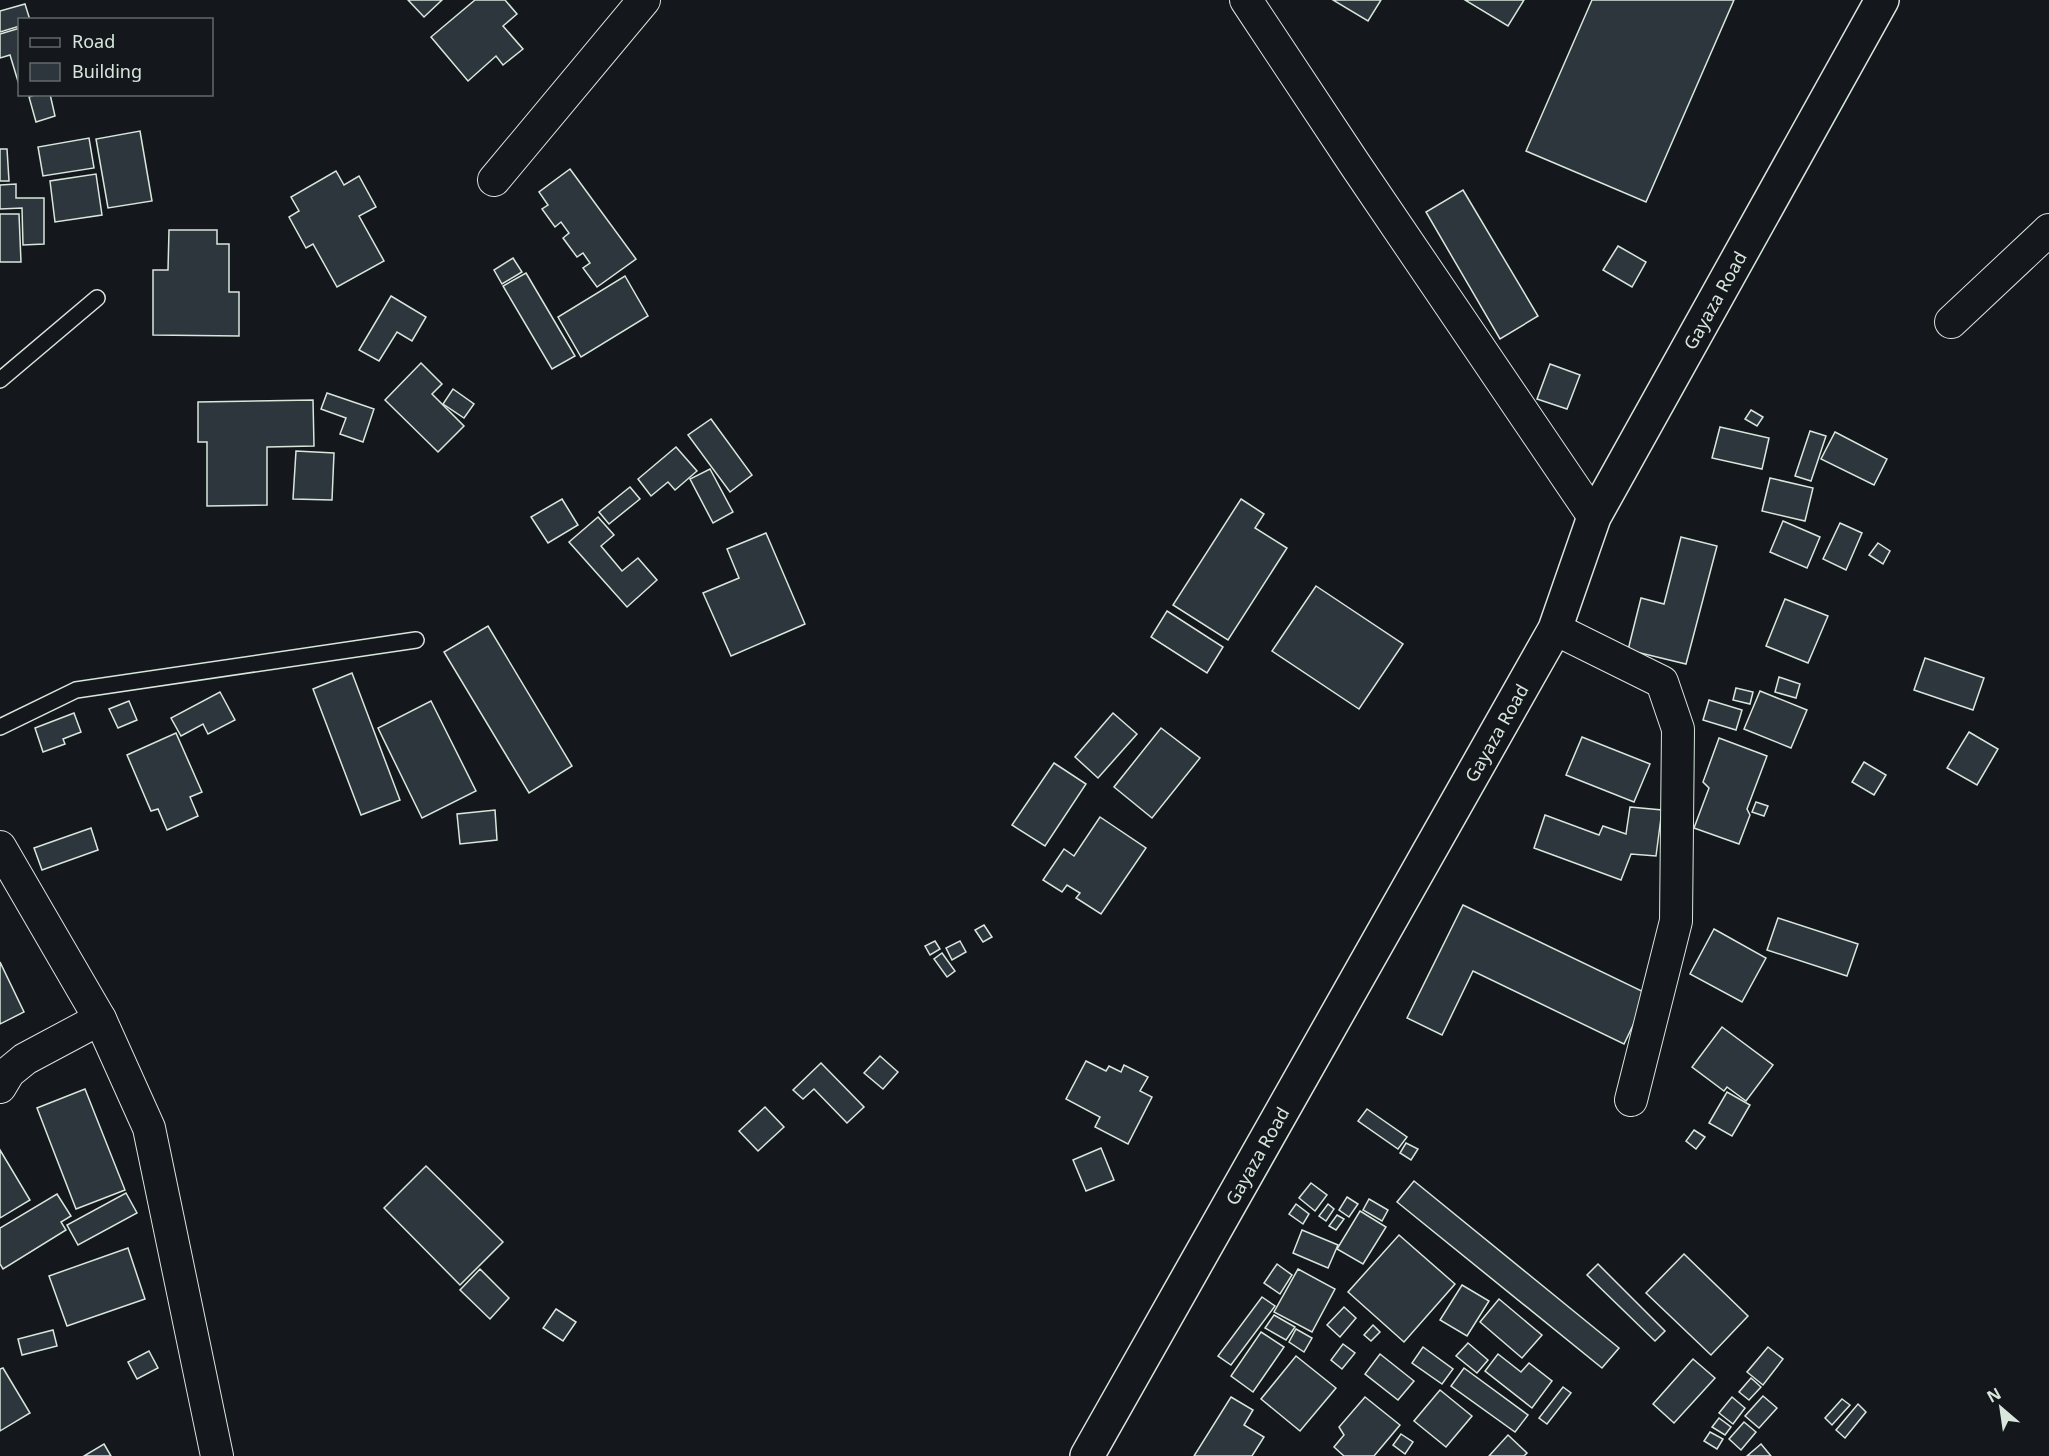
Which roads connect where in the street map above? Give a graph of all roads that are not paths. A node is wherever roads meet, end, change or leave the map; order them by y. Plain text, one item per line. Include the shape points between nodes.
1 (644, 0) edge
2 (1246, 0) edge
3 (1882, 0) edge
4 (494, 180) dead end
5 (2049, 230) edge
6 (97, 298) dead end
7 (1951, 322) dead end
8 (0, 380) edge
9 (1594, 517) junction
10 (1555, 629) junction
11 (416, 640) dead end
12 (0, 727) edge
13 (0, 847) edge
14 (100, 1019) junction
15 (0, 1087) edge
16 (1631, 1100) dead end
17 (217, 1456) edge
18 (1087, 1456) edge

1 - 4 street
2 - 9 street
3 - 9 main road, Gayaza Road
5 - 7 street
6 - 8 lane
9 - 10 main road, Gayaza Road
10 - 16 street via 1662,682 1678,729 1676,921
10 - 18 main road, Gayaza Road
11 - 12 lane via 76,690
13 - 14 street
14 - 15 street via 25,1059 9,1072
14 - 17 street via 149,1128

